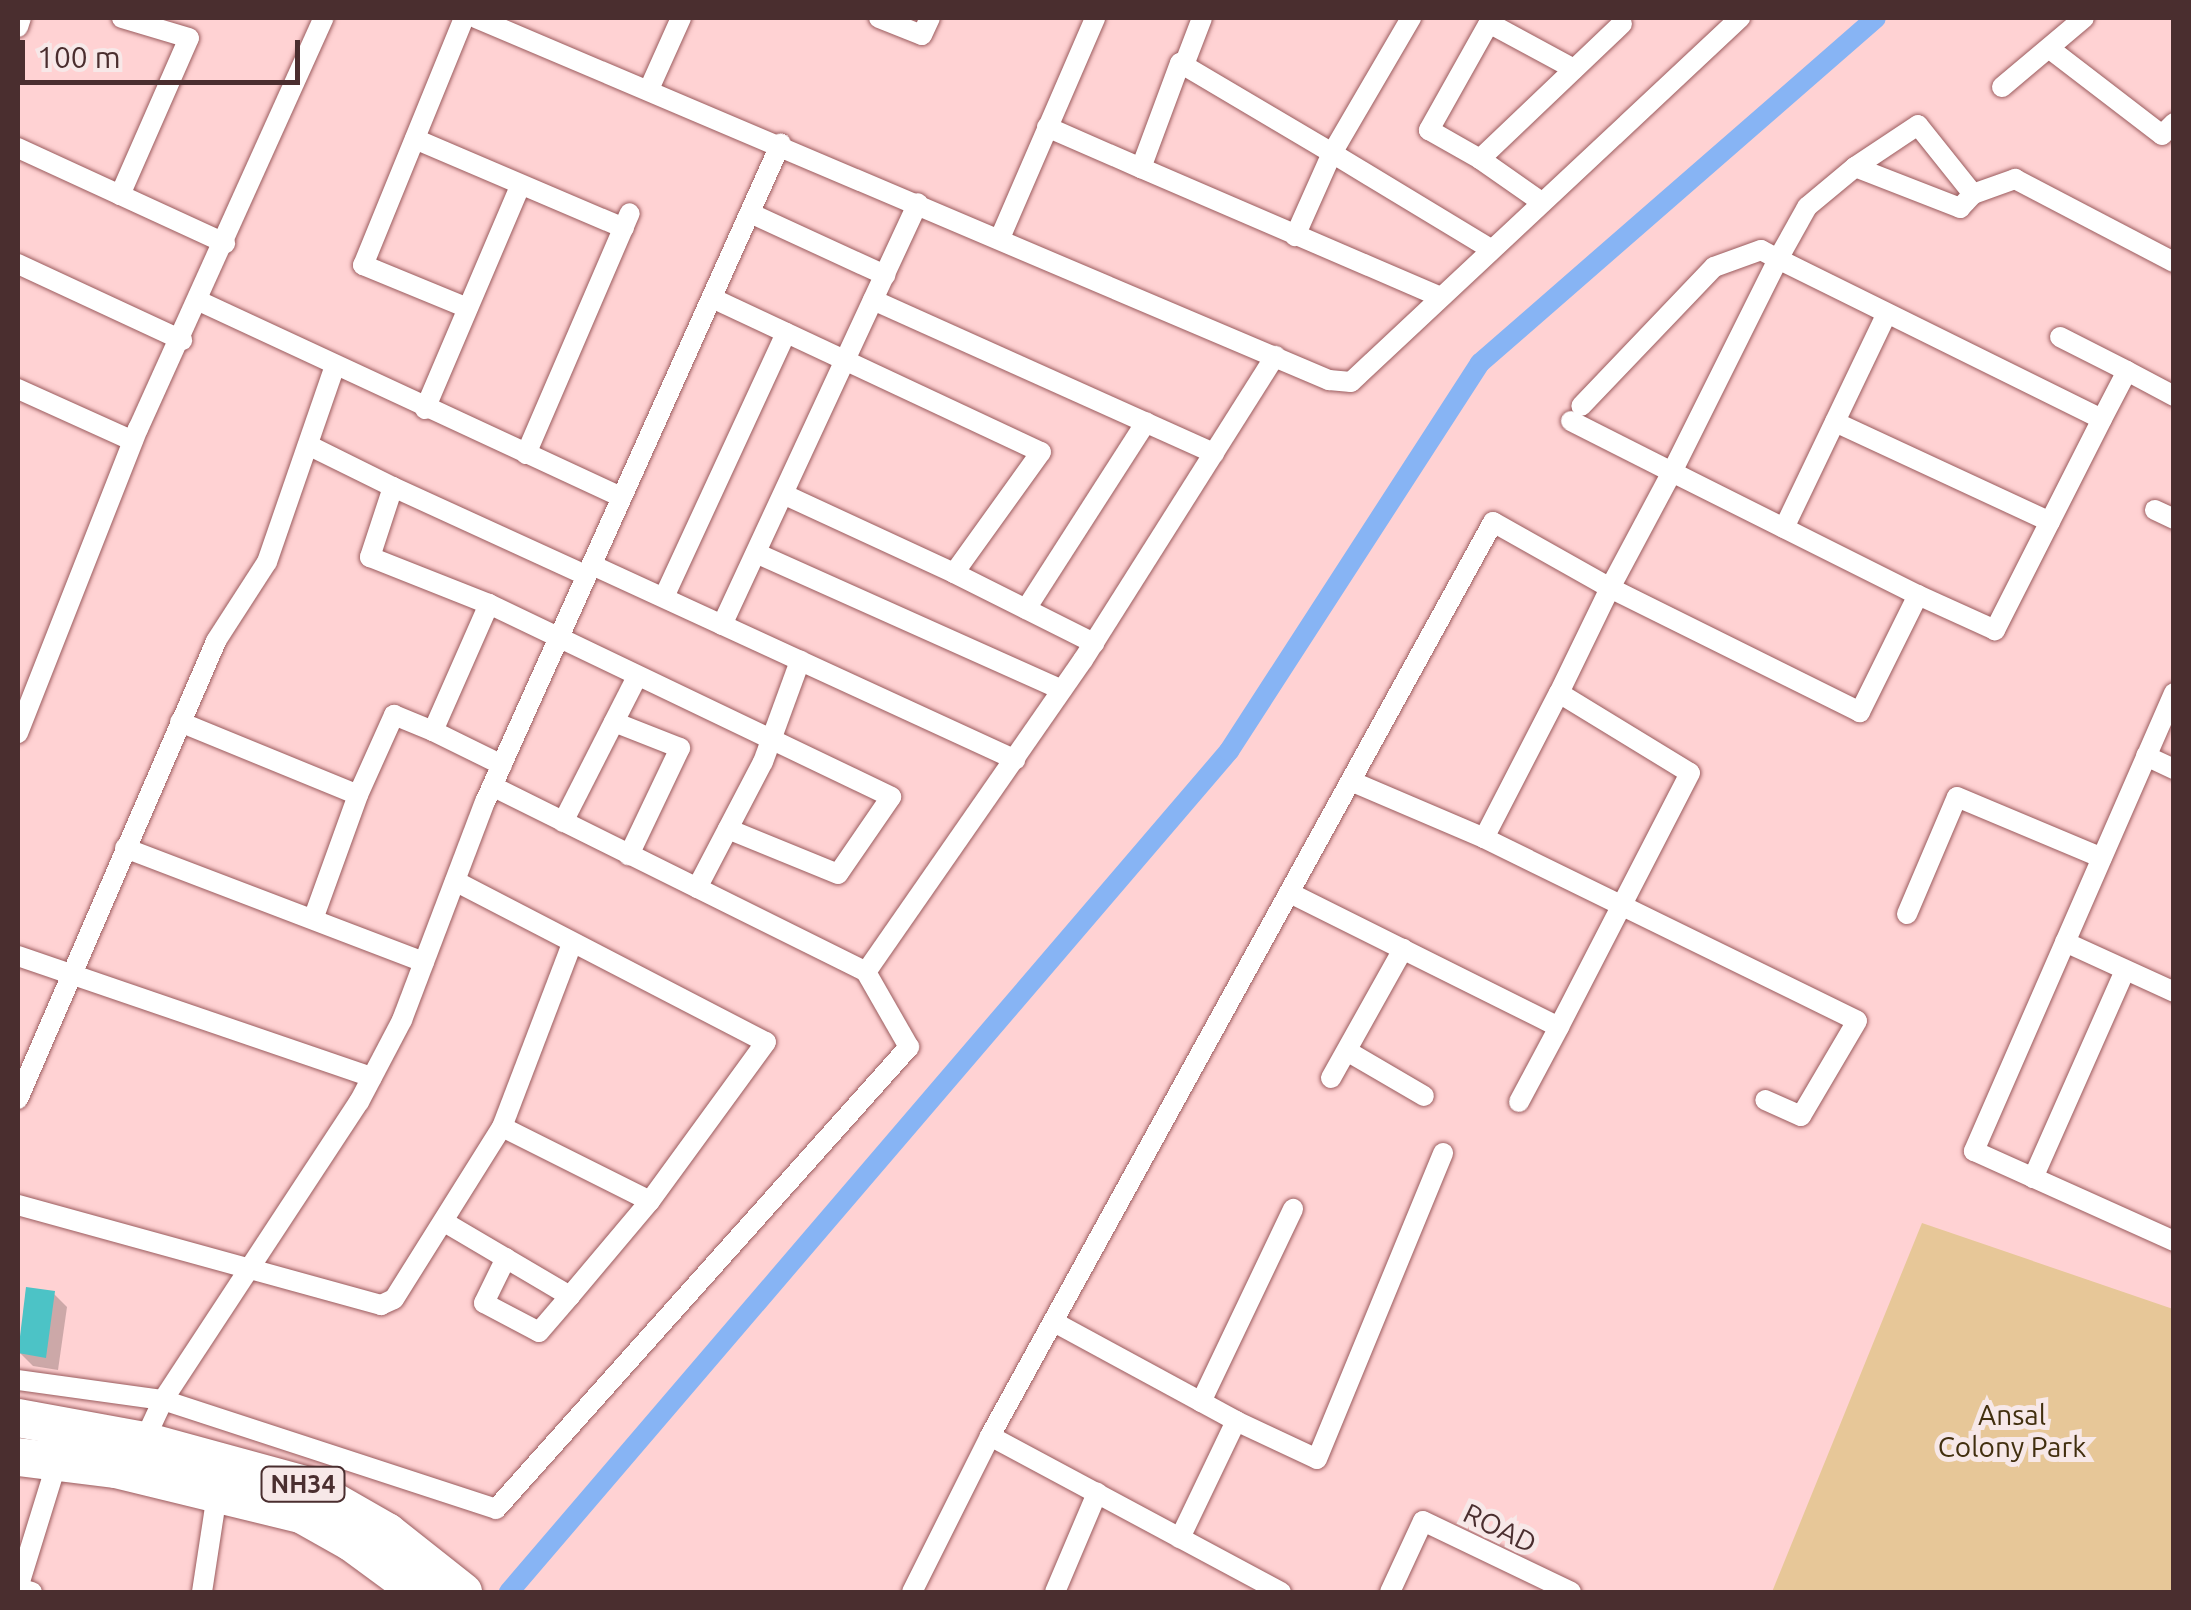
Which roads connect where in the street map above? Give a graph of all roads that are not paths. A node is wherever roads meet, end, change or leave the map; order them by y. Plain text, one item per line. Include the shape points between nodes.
1 (21, 18) edge
2 (122, 18) edge
3 (324, 18) edge
4 (464, 18) edge
5 (476, 18) edge
6 (680, 18) edge
7 (879, 18) edge
8 (930, 18) edge
9 (1095, 18) edge
10 (1202, 18) edge
11 (1411, 18) edge
12 (1740, 18) edge
13 (2084, 18) edge
14 (1620, 20) edge
15 (18, 27) edge
16 (2050, 49) junction
17 (1184, 65) junction
18 (1574, 69) junction
19 (650, 87) junction
20 (2002, 87) dead end
21 (1048, 128) junction
22 (2170, 133) edge
23 (415, 138) junction
24 (781, 143) junction
25 (18, 148) edge
26 (1332, 152) junction
27 (1480, 159) junction
28 (1854, 167) junction
29 (1141, 168) junction
30 (520, 186) junction
31 (1972, 194) junction
32 (120, 195) junction
33 (1540, 201) junction
34 (918, 203) junction
35 (750, 214) junction
36 (1296, 236) junction
37 (1000, 238) junction
38 (225, 243) junction
39 (1489, 248) junction
40 (1778, 259) junction
41 (2174, 262) edge
42 (18, 264) edge
43 (885, 275) junction
44 (1438, 296) junction
45 (712, 298) junction
46 (873, 300) junction
47 (199, 301) junction
48 (468, 308) junction
49 (1887, 312) junction
50 (786, 333) junction
51 (2060, 338) dead end
52 (182, 340) junction
53 (1274, 356) junction
54 (846, 360) junction
55 (334, 368) junction
56 (2128, 371) junction
57 (18, 389) edge
58 (2174, 396) edge
59 (425, 408) junction
60 (2102, 419) junction
61 (1146, 422) junction
62 (1834, 422) junction
63 (133, 441) junction
64 (308, 445) junction
65 (1214, 452) junction
66 (526, 454) junction
67 (1672, 472) junction
68 (394, 488) junction
69 (783, 494) junction
70 (622, 497) junction
71 (2050, 522) junction
72 (1784, 528) junction
73 (756, 553) junction
74 (590, 570) junction
75 (954, 572) junction
76 (1610, 588) junction
77 (1918, 595) junction
78 (664, 598) junction
79 (489, 604) junction
80 (1026, 609) junction
81 (722, 624) junction
82 (559, 638) junction
83 (1094, 643) junction
84 (800, 660) junction
85 (636, 679) junction
86 (1062, 690) junction
87 (26, 691) edge
88 (1559, 693) junction
89 (2174, 693) edge
90 (180, 722) junction
91 (614, 722) junction
92 (433, 731) junction
93 (18, 734) edge
94 (772, 739) junction
95 (2146, 756) junction
96 (1015, 760) junction
97 (502, 765) junction
98 (2174, 769) edge
99 (1353, 782) junction
100 (492, 786) junction
101 (358, 795) junction
102 (563, 822) junction
103 (728, 829) junction
104 (1484, 838) junction
105 (125, 848) junction
106 (629, 855) junction
107 (2102, 858) junction
108 (455, 881) junction
109 (697, 888) junction
110 (1292, 894) junction
111 (1624, 902) junction
112 (1907, 914) dead end
113 (313, 920) junction
114 (2065, 942) junction
115 (572, 944) junction
116 (1403, 949) junction
117 (18, 956) edge
118 (424, 962) junction
119 (2124, 970) junction
120 (866, 972) junction
121 (72, 975) junction
122 (2174, 992) edge
123 (1559, 1027) junction
124 (1347, 1051) junction
125 (372, 1077) junction
126 (1332, 1078) dead end
127 (1424, 1096) dead end
128 (18, 1100) edge
129 (1764, 1100) dead end
130 (1519, 1102) dead end
131 (502, 1127) junction
132 (1443, 1153) dead end
133 (2033, 1178) junction
134 (650, 1201) junction
135 (18, 1205) edge
136 (1293, 1209) dead end
137 (446, 1223) junction
138 (2174, 1241) edge
139 (506, 1258) junction
140 (251, 1266) junction
141 (570, 1296) junction
142 (1054, 1322) junction
143 (18, 1380) edge
144 (163, 1400) junction
145 (1201, 1402) junction
146 (18, 1418) edge
147 (1236, 1421) junction
148 (990, 1436) junction
149 (18, 1457) edge
150 (140, 1458) junction
151 (56, 1469) junction
152 (18, 1472) edge
153 (221, 1477) junction
154 (1097, 1493) junction
155 (1180, 1538) junction
156 (1246, 1584) edge
157 (434, 1587) edge
158 (32, 1592) edge
159 (202, 1592) edge
160 (912, 1592) edge
161 (1055, 1592) edge
162 (1282, 1592) edge
163 (1390, 1592) edge
164 (1571, 1592) edge

1 - 15 street
2 - 32 street via 189,38
3 - 38 street
4 - 23 street
5 - 19 street
6 - 19 street
7 - 8 street via 922,35
9 - 21 street
10 - 17 street
11 - 26 street
12 - 33 street
13 - 16 street
14 - 18 street
16 - 20 street
16 - 22 street
17 - 26 street
17 - 29 street
18 - 27 street
18 - 27 street via 1489,23 1429,130
19 - 24 street
21 - 29 street
21 - 37 street
23 - 30 street
23 - 48 street via 364,265
24 - 34 street
24 - 35 street
25 - 32 street
26 - 36 street
26 - 39 street
27 - 33 street
28 - 31 street via 1960,208
28 - 31 street via 1918,125
28 - 40 street via 1807,206
29 - 36 street
30 - 48 street
30 - 66 street via 627,220
31 - 41 street via 2015,178
32 - 38 street
33 - 39 street
34 - 37 street
34 - 43 street
35 - 43 street
35 - 45 street
36 - 44 street
37 - 53 street
38 - 47 street
39 - 44 street
40 - 49 street
40 - 67 street
40 - 67 street via 1761,250 1714,266 1576,414
42 - 52 street
43 - 46 street
44 - 53 street via 1351,382 1329,380
45 - 50 street
45 - 70 street
46 - 54 street
46 - 61 street
47 - 52 street
47 - 55 street
48 - 59 street
49 - 60 street
49 - 62 street
50 - 54 street
50 - 78 street
51 - 56 street
52 - 63 street
53 - 65 street
54 - 69 street
54 - 75 street via 1042,452
55 - 59 street
55 - 64 street
56 - 58 street
56 - 60 street
57 - 63 street
59 - 66 street
60 - 71 street
61 - 65 street
61 - 80 street
62 - 71 street
62 - 72 street
63 - 87 street
64 - 68 street
64 - 90 street via 267,562 216,641
65 - 83 street
66 - 70 street
67 - 72 street
67 - 76 street
68 - 74 street
68 - 79 street via 370,556
69 - 73 street
69 - 75 street
70 - 74 street
71 - 77 street via 1995,630
72 - 77 street
73 - 81 street
73 - 86 street
74 - 78 street
74 - 82 street
75 - 80 street
76 - 77 street via 1860,712
76 - 88 street
76 - 99 street via 1493,522
78 - 81 street
79 - 82 street
79 - 92 street
80 - 83 street
81 - 84 street
82 - 85 street
82 - 97 street
83 - 86 street
84 - 94 street
84 - 96 street
85 - 91 street
85 - 94 street
86 - 96 street
87 - 93 street
88 - 104 street
88 - 111 street via 1690,772
89 - 95 street
90 - 101 street
90 - 105 street
91 - 102 street
91 - 106 street via 680,748
92 - 97 street
92 - 101 street via 394,715
94 - 103 street
94 - 103 street via 891,797 838,874
95 - 98 street
95 - 107 street
96 - 120 street
97 - 100 street
99 - 104 street
99 - 110 street
100 - 102 street
100 - 108 street
101 - 113 street
102 - 106 street
103 - 109 street
104 - 111 street
105 - 113 street
105 - 121 street
106 - 109 street
107 - 112 street via 1957,797
107 - 114 street
108 - 115 street
108 - 118 street
109 - 120 street
110 - 116 street
110 - 142 street
111 - 123 street
111 - 129 street via 1856,1020 1800,1116
113 - 118 street
114 - 119 street
114 - 133 street via 1974,1151
115 - 131 street
115 - 134 street via 766,1042
116 - 123 street
116 - 124 street
117 - 121 street
118 - 125 street
119 - 122 street
119 - 133 street
120 - 144 street via 909,1047 496,1509
121 - 125 street
121 - 128 street
123 - 130 street
124 - 126 street
124 - 127 street
125 - 140 street
131 - 134 street
131 - 137 street
132 - 147 street via 1317,1459
133 - 138 street
134 - 141 street
135 - 140 street
136 - 145 street
137 - 139 street
137 - 140 street via 394,1299 381,1305
139 - 141 street
139 - 141 street via 484,1303 539,1332
140 - 144 street
142 - 145 street
142 - 148 street
143 - 144 street
144 - 150 street
145 - 147 street
146 - 150 highway, NH34
147 - 155 street
148 - 154 street
148 - 160 street
149 - 151 highway, NH34
150 - 151 highway, NH34
150 - 153 highway, NH34
151 - 152 street
151 - 158 street via 18,1588
153 - 157 highway, NH34 via 344,1503
153 - 159 street
154 - 155 street
154 - 161 street
155 - 156 street
156 - 162 street
163 - 164 street, ROAD via 1423,1521

